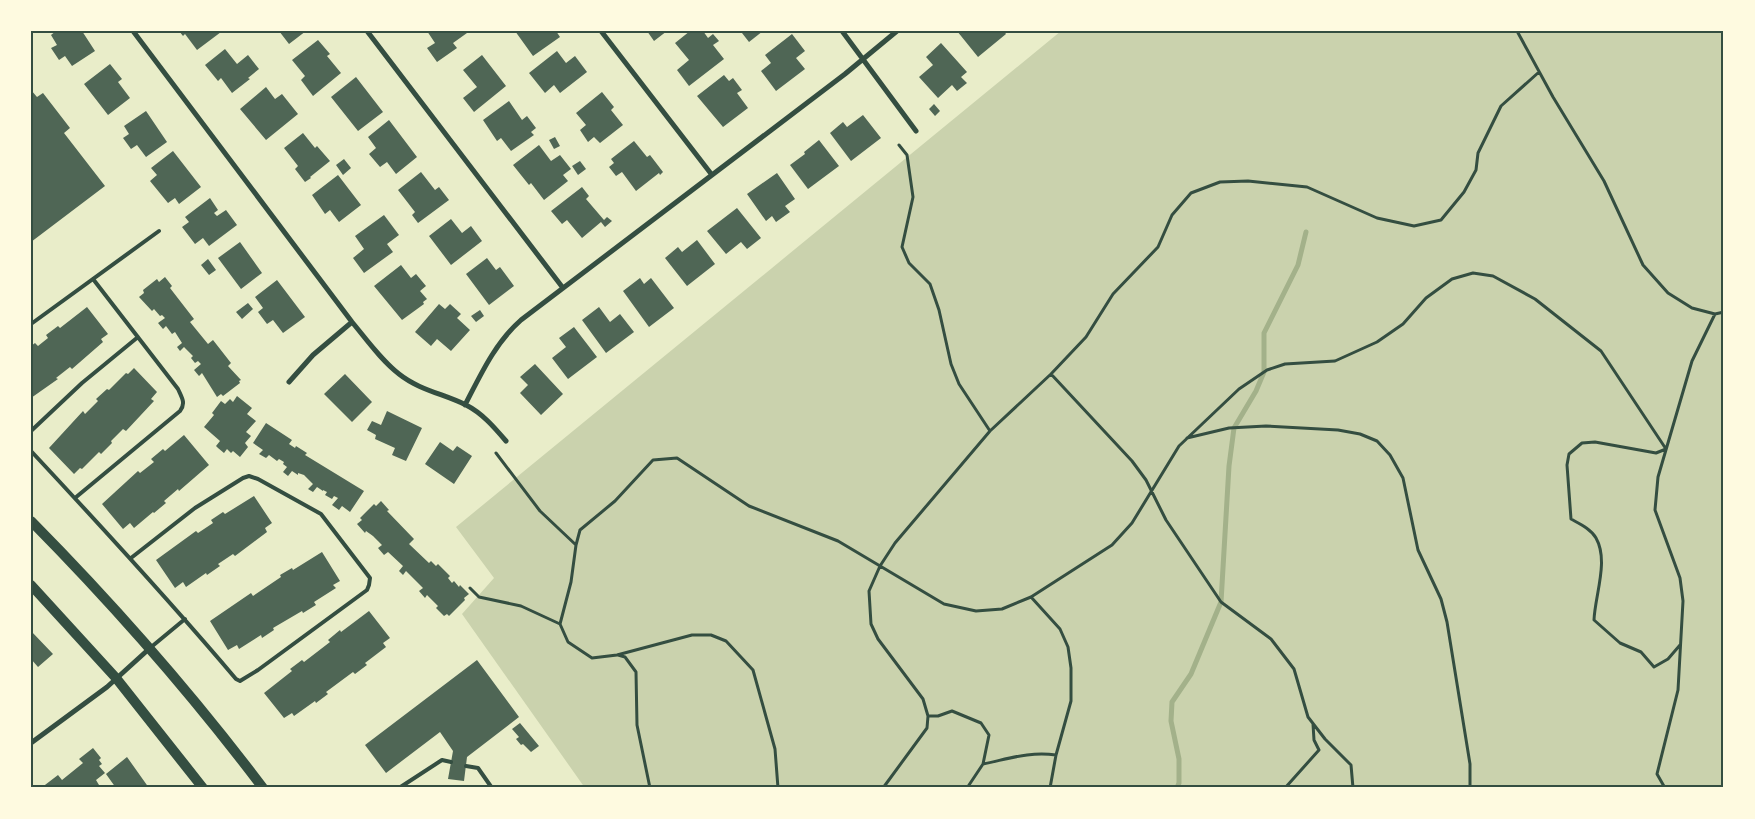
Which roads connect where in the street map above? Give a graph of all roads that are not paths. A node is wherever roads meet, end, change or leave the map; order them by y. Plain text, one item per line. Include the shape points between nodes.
1 (133, 31) edge
2 (367, 31) edge
3 (601, 31) edge
4 (842, 31) edge
5 (897, 31) edge
6 (863, 60) junction
7 (916, 131) dead end
8 (712, 175) junction
9 (159, 231) dead end
10 (93, 278) junction
11 (563, 288) junction
12 (352, 322) junction
13 (31, 324) edge
14 (138, 337) junction
15 (289, 382) dead end
16 (465, 404) junction
17 (31, 431) edge
18 (506, 441) dead end
19 (31, 451) edge
20 (75, 498) junction
21 (31, 522) edge
22 (131, 558) junction
23 (31, 585) edge
24 (185, 619) junction
25 (150, 648) junction
26 (116, 678) junction
27 (31, 743) edge
28 (451, 762) dead end
29 (466, 766) dead end
30 (203, 788) edge
31 (263, 788) edge
32 (399, 788) edge
33 (492, 788) edge

1 - 12 street
2 - 11 street
3 - 8 street
4 - 6 street
5 - 6 street
6 - 7 street
6 - 8 street
8 - 11 street
9 - 10 lane
10 - 13 lane
10 - 14 lane
11 - 16 street via 509,331
12 - 15 street via 313,355
12 - 16 street via 399,374 431,392
14 - 17 lane
14 - 20 lane via 178,390 184,401 183,407
16 - 18 street via 478,412
19 - 20 lane
20 - 22 lane
21 - 25 main road
22 - 24 lane
22 - 24 lane via 195,508 249,476 321,514 370,578 367,590 240,681
23 - 26 main road
24 - 25 lane
25 - 26 street
25 - 31 main road
26 - 27 street
26 - 30 main road
28 - 32 lane via 442,760
29 - 33 lane via 478,768

